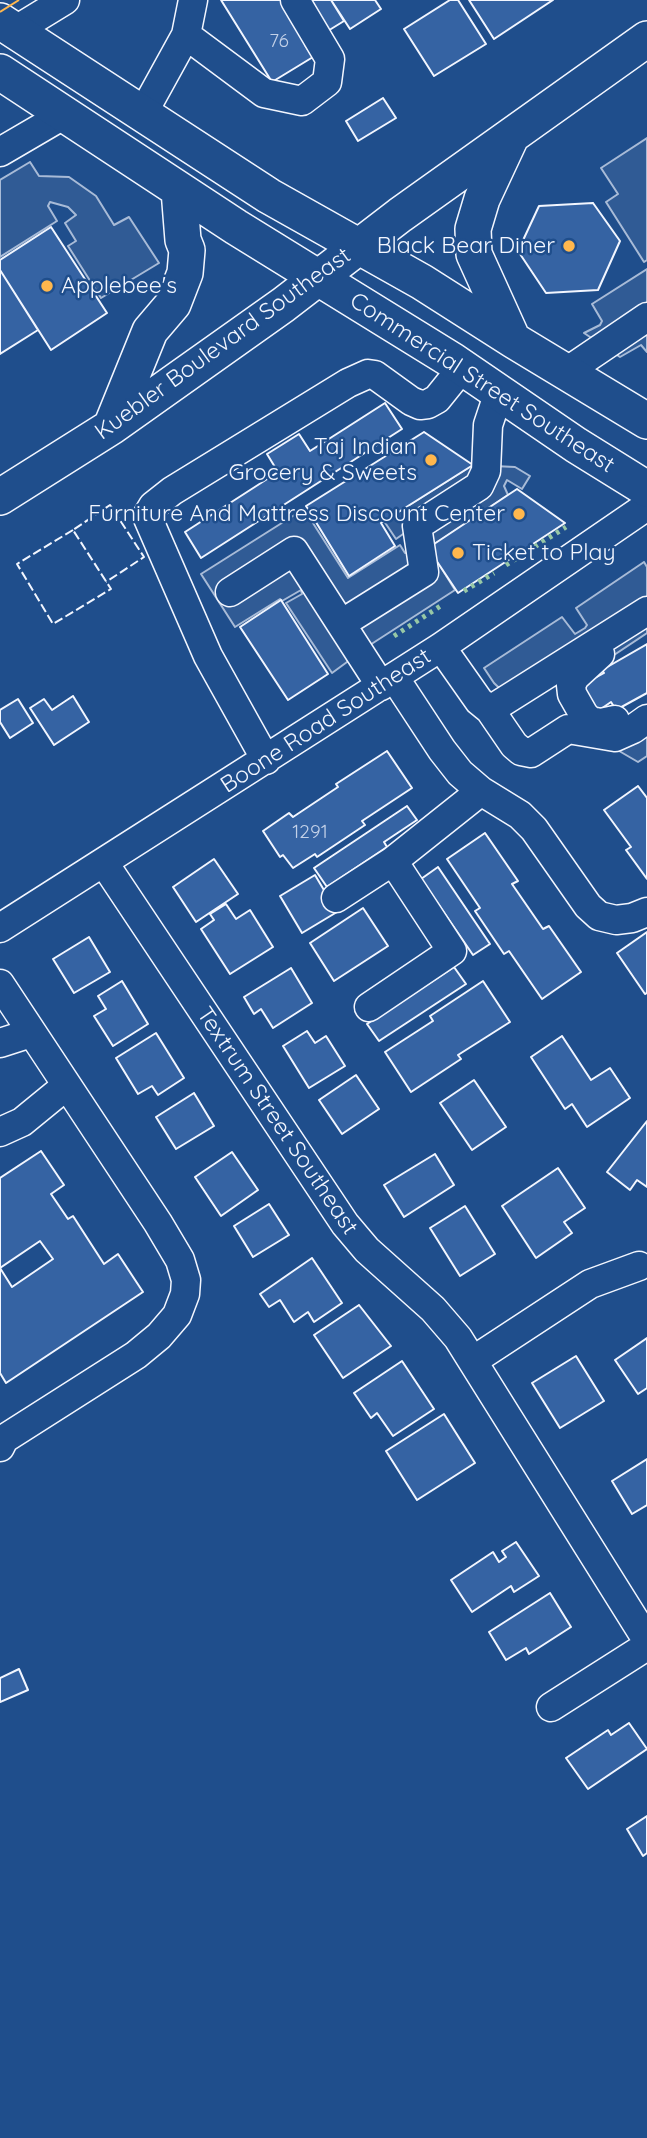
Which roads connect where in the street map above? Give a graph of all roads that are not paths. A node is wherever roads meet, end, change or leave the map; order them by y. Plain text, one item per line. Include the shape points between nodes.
1 (65, 0) edge
2 (193, 0) edge
3 (295, 0) edge
4 (8, 26) edge
5 (186, 35) junction
6 (647, 39) edge
7 (0, 72) edge
8 (65, 114) junction
9 (143, 114) junction
10 (512, 135) junction
11 (0, 152) edge
12 (179, 190) junction
13 (361, 246) junction
14 (319, 278) junction
15 (647, 317) edge
16 (513, 340) junction
17 (463, 368) junction
18 (566, 372) junction
19 (499, 393) junction
20 (647, 421) edge
21 (111, 427) junction
22 (647, 489) edge
23 (0, 497) edge
24 (647, 506) edge
25 (230, 592) dead end
26 (647, 611) edge
27 (341, 624) junction
28 (611, 633) junction
29 (441, 646) junction
30 (388, 681) junction
31 (647, 699) edge
32 (490, 710) junction
33 (647, 719) edge
34 (266, 760) junction
35 (481, 791) junction
36 (393, 861) junction
37 (104, 863) junction
38 (336, 898) dead end
39 (647, 912) edge
40 (0, 928) edge
41 (0, 984) edge
42 (369, 1007) dead end
43 (31, 1033) junction
44 (0, 1043) edge
45 (66, 1086) junction
46 (0, 1132) edge
47 (639, 1266) dead end
48 (474, 1360) junction
49 (1, 1439) edge
50 (647, 1640) edge
51 (647, 1646) edge
52 (551, 1707) dead end

1 - 4 street
2 - 5 street
3 - 5 street via 330,59 327,82 302,102 264,93
4 - 9 main road
5 - 9 street
6 - 10 main road, Kuebler Boulevard Southeast
7 - 8 main road, Commercial Street Southeast
8 - 11 street
8 - 12 main road, Commercial Street Southeast
9 - 13 main road via 269,196
10 - 13 main road, Kuebler Boulevard Southeast
10 - 16 main road via 473,229 474,254
12 - 14 main road, Commercial Street Southeast
12 - 21 main road via 187,250 185,273 173,304 150,331
13 - 14 main road, Kuebler Boulevard Southeast
13 - 16 main road
14 - 17 main road, Commercial Street Southeast
14 - 21 main road, Kuebler Boulevard Southeast
15 - 18 street
16 - 18 main road
17 - 19 main road, Commercial Street Southeast
17 - 34 street via 428,404 411,401 375,375 348,383 172,491 147,516 208,656
18 - 20 main road
19 - 22 main road, Commercial Street Southeast
19 - 27 street via 488,425 486,471 479,486 416,526 424,572
21 - 23 main road, Kuebler Boulevard Southeast
24 - 29 street, Boone Road Southeast
25 - 27 street via 294,551
26 - 28 street
27 - 30 street
28 - 31 street via 598,659 571,685 577,705 590,721 601,723
28 - 32 street
29 - 30 street, Boone Road Southeast
29 - 32 street
30 - 34 street, Boone Road Southeast
30 - 35 street via 460,773
32 - 33 street via 514,745 531,753 568,729 615,737
34 - 37 street, Boone Road Southeast
35 - 36 street
35 - 39 street via 534,829 599,916 616,920
36 - 38 street
36 - 42 street via 452,951
37 - 40 street, Boone Road Southeast
37 - 48 street, Textrum Street Southeast via 345,1224 433,1309
41 - 43 street
43 - 44 street
43 - 45 street
45 - 46 street via 22,1122
45 - 49 street via 180,1260 186,1294 177,1315 136,1355
47 - 48 street via 590,1284
48 - 50 street, Textrum Street Southeast
51 - 52 street

